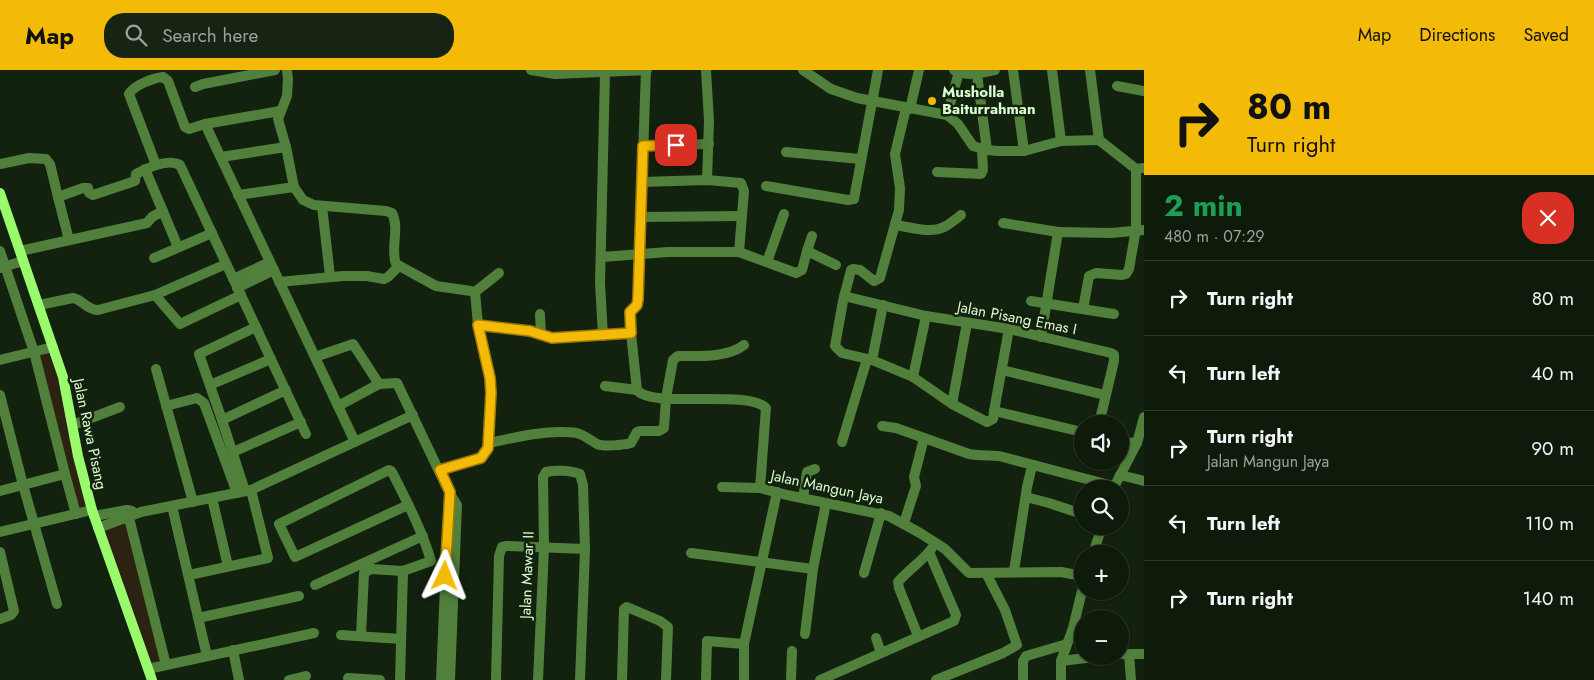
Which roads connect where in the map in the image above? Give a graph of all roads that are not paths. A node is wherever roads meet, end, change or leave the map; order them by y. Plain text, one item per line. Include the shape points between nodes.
1 (275, 70) edge
2 (287, 70) edge
3 (531, 70) edge
4 (622, 70) edge
5 (646, 70) edge
6 (706, 70) edge
7 (803, 70) edge
8 (878, 70) edge
9 (920, 70) edge
10 (995, 70) edge
11 (1013, 70) edge
12 (1052, 70) edge
13 (1090, 70) edge
14 (957, 71) edge
15 (605, 73) junction
16 (977, 74) junction
17 (1117, 86) dead end
18 (196, 87) dead end
19 (1144, 91) edge
20 (871, 100) junction
21 (908, 109) junction
22 (280, 111) junction
23 (947, 115) junction
24 (205, 124) junction
25 (1100, 140) junction
26 (1061, 141) junction
27 (709, 144) junction
28 (643, 146) junction
29 (286, 147) junction
30 (984, 149) junction
31 (1024, 150) junction
32 (786, 152) dead end
33 (221, 158) junction
34 (860, 159) junction
35 (0, 164) edge
36 (156, 166) junction
37 (1140, 169) edge
38 (145, 170) junction
39 (936, 172) dead end
40 (707, 180) junction
41 (642, 182) junction
42 (294, 186) junction
43 (766, 186) dead end
44 (0, 193) edge
45 (238, 195) junction
46 (58, 197) junction
47 (322, 206) junction
48 (163, 211) junction
49 (784, 214) dead end
50 (961, 215) dead end
51 (742, 216) junction
52 (640, 217) junction
53 (1004, 223) dead end
54 (895, 225) junction
55 (1140, 230) edge
56 (1058, 232) junction
57 (212, 233) junction
58 (812, 236) dead end
59 (68, 240) junction
60 (178, 247) junction
61 (0, 251) edge
62 (808, 251) junction
63 (739, 252) junction
64 (638, 254) junction
65 (21, 256) junction
66 (602, 256) junction
67 (154, 258) dead end
68 (767, 262) junction
69 (226, 264) junction
70 (836, 265) dead end
71 (272, 266) junction
72 (399, 266) junction
73 (2, 267) edge
74 (499, 273) dead end
75 (330, 276) junction
76 (279, 282) junction
77 (237, 287) junction
78 (475, 292) junction
79 (155, 295) junction
80 (844, 296) junction
81 (1030, 301) dead end
82 (1046, 304) junction
83 (39, 305) junction
84 (883, 305) junction
85 (1083, 310) junction
86 (540, 314) dead end
87 (1114, 314) dead end
88 (926, 316) junction
89 (967, 323) junction
90 (478, 325) junction
91 (256, 327) junction
92 (1009, 329) junction
93 (631, 333) junction
94 (541, 334) junction
95 (603, 336) junction
96 (1041, 336) junction
97 (744, 345) dead end
98 (53, 347) junction
99 (34, 352) junction
100 (315, 358) junction
101 (271, 359) junction
102 (0, 360) edge
103 (870, 360) junction
104 (156, 369) dead end
105 (1002, 370) junction
106 (913, 377) junction
107 (379, 384) junction
108 (210, 385) junction
109 (606, 386) dead end
110 (286, 390) junction
111 (638, 390) junction
112 (0, 395) edge
113 (1105, 395) junction
114 (666, 398) junction
115 (952, 404) junction
116 (166, 406) junction
117 (338, 406) junction
118 (120, 407) dead end
119 (994, 412) junction
120 (413, 415) junction
121 (1101, 415) edge
122 (1144, 417) edge
123 (222, 420) junction
124 (302, 422) junction
125 (73, 425) junction
126 (882, 426) dead end
127 (1074, 430) edge
128 (306, 434) dead end
129 (924, 438) junction
130 (355, 442) junction
131 (842, 442) dead end
132 (488, 443) junction
133 (1129, 443) edge
134 (1137, 443) junction
135 (232, 452) junction
136 (1032, 466) junction
137 (815, 469) dead end
138 (440, 470) junction
139 (65, 474) junction
140 (1120, 475) junction
141 (1084, 480) edge
142 (1117, 480) edge
143 (1144, 480) edge
144 (23, 485) junction
145 (722, 487) dead end
146 (760, 488) junction
147 (0, 491) edge
148 (244, 492) junction
149 (450, 492) junction
150 (777, 492) junction
151 (1026, 497) junction
152 (212, 498) junction
153 (803, 498) junction
154 (193, 502) junction
155 (826, 503) junction
156 (408, 505) junction
157 (172, 506) junction
158 (1074, 511) edge
159 (93, 513) junction
160 (128, 513) junction
161 (881, 513) junction
162 (76, 514) junction
163 (904, 523) junction
164 (34, 524) junction
165 (98, 528) junction
166 (0, 532) edge
167 (423, 536) junction
168 (544, 548) junction
169 (932, 548) junction
170 (585, 549) junction
171 (0, 552) edge
172 (691, 552) dead end
173 (446, 558) junction
174 (430, 561) junction
175 (763, 562) junction
176 (228, 566) junction
177 (813, 569) junction
178 (403, 571) junction
179 (1014, 571) junction
180 (864, 573) dead end
181 (986, 573) junction
182 (1074, 574) edge
183 (3, 575) edge
184 (189, 576) junction
185 (315, 585) dead end
186 (299, 596) dead end
187 (1080, 600) edge
188 (57, 604) dead end
189 (4, 617) edge
190 (198, 618) junction
191 (314, 632) dead end
192 (804, 634) dead end
193 (341, 635) dead end
194 (361, 636) junction
195 (918, 636) junction
196 (876, 638) dead end
197 (401, 639) junction
198 (744, 644) junction
199 (1067, 644) junction
200 (233, 650) junction
201 (792, 651) dead end
202 (881, 653) junction
203 (1129, 654) edge
204 (1144, 654) edge
205 (207, 656) junction
206 (1074, 659) edge
207 (1061, 661) junction
208 (166, 665) junction
209 (1128, 665) edge
210 (148, 670) junction
211 (306, 676) dead end
212 (833, 677) edge
213 (348, 678) dead end
214 (152, 680) edge
215 (239, 680) edge
216 (289, 680) edge
217 (380, 680) edge
218 (400, 680) edge
219 (441, 680) edge
220 (450, 680) edge
221 (496, 680) edge
222 (538, 680) edge
223 (580, 680) edge
224 (622, 680) edge
225 (666, 680) edge
226 (706, 680) edge
227 (744, 680) edge
228 (792, 680) edge
229 (820, 680) edge
230 (936, 680) edge
231 (1023, 680) edge
232 (1061, 680) edge
233 (1131, 680) edge

1 - 18 street
2 - 22 street via 287,96
3 - 15 street via 555,74
4 - 5 street
4 - 15 street
5 - 28 street
6 - 27 street
7 - 20 street via 831,89
8 - 20 street
9 - 21 street
10 - 16 street
11 - 31 street
12 - 26 street
13 - 25 street
14 - 16 street
14 - 23 street
15 - 66 street
16 - 30 street
17 - 19 street
20 - 21 street
20 - 34 street
21 - 23 street
21 - 54 street via 895,154 900,188
22 - 24 street
22 - 29 street via 278,121
23 - 30 street via 958,124 973,146
24 - 33 street
24 - 36 street via 187,128 165,78 131,90 129,94
25 - 26 street
25 - 37 street
26 - 31 street
27 - 28 street
27 - 40 street
28 - 41 street
29 - 33 street
29 - 42 street
30 - 31 street
30 - 39 street via 980,174
32 - 34 street
33 - 45 street
34 - 43 street via 855,197 851,200
35 - 46 street via 29,158 46,159
36 - 38 street
36 - 57 street via 175,162 180,165
37 - 55 street
38 - 46 street via 136,174 136,181 93,195 88,188 83,188
38 - 48 street
40 - 41 street
40 - 51 street via 741,183 744,191
41 - 52 street
42 - 45 street
42 - 47 street via 303,200
44 - 65 street, Jalan Rawa Pisang
45 - 71 street
46 - 59 street
47 - 72 street via 392,214 395,221 394,255
47 - 75 street
48 - 59 street via 147,223
48 - 60 street
49 - 68 street
50 - 54 street via 938,229
51 - 52 street
51 - 63 street
52 - 64 street
53 - 56 street
54 - 80 street via 879,280 874,281 860,270 853,269
55 - 56 street
55 - 85 street via 1126,274 1096,272 1089,276
56 - 82 street
57 - 60 street
57 - 69 street
58 - 62 street
59 - 65 street
60 - 67 street
61 - 73 street
62 - 68 street via 802,270 796,273
62 - 70 street
63 - 64 street
63 - 68 street
64 - 66 street
64 - 93 street via 638,299 630,312
65 - 73 street
65 - 83 street, Jalan Rawa Pisang
66 - 95 street
69 - 77 street
69 - 79 street
71 - 76 street
71 - 77 street
72 - 75 street via 384,279
72 - 78 street via 436,286
73 - 99 street
74 - 78 street
75 - 76 street
76 - 100 street
77 - 79 street via 180,324
77 - 91 street
78 - 90 street
79 - 83 street via 98,310 90,309 73,298
80 - 84 street, Jalan Pisang Emas I
80 - 103 street via 835,344 839,352
81 - 82 street
82 - 85 street
82 - 96 street
83 - 98 street, Jalan Rawa Pisang
84 - 88 street, Jalan Pisang Emas I
84 - 103 street
85 - 87 street
86 - 94 street
88 - 89 street, Jalan Pisang Emas I
88 - 106 street
89 - 92 street, Jalan Pisang Emas I
89 - 115 street
90 - 94 street
90 - 132 street via 490,378
91 - 101 street
91 - 108 street via 198,354
92 - 96 street, Jalan Pisang Emas I
92 - 105 street
93 - 95 street
93 - 111 street
94 - 95 street via 558,338
96 - 113 street, Jalan Pisang Emas I via 1112,354 1114,361
97 - 114 street via 738,350 713,355 678,356 673,360
98 - 99 street
98 - 125 street, Jalan Rawa Pisang
99 - 102 street
99 - 139 street
100 - 107 street via 353,344
100 - 117 street
101 - 108 street
101 - 110 street
103 - 106 street
103 - 131 street
104 - 116 street
105 - 113 street
105 - 119 street
106 - 115 street
107 - 117 street
107 - 120 street via 397,383
108 - 123 street
109 - 111 street, Jalan Mangun Jaya
110 - 123 street
110 - 124 street
111 - 114 street, Jalan Mangun Jaya via 641,394
112 - 144 street
113 - 121 street, Jalan Pisang Emas I
114 - 132 street via 663,429 637,432 633,442 624,445 598,445 582,434 565,432 546,432
114 - 146 street, Jalan Mangun Jaya via 747,400 762,404 766,408 766,418
115 - 119 street via 987,422 993,419
116 - 148 street via 197,398 204,403
116 - 154 street
117 - 130 street
118 - 125 street
119 - 127 street
120 - 130 street
120 - 138 street
122 - 134 street
123 - 135 street
124 - 128 street
124 - 135 street
125 - 159 street, Jalan Rawa Pisang via 80,468
126 - 129 street
129 - 136 street via 969,454 999,456
129 - 163 street via 914,477 917,482
130 - 148 street
132 - 138 street via 481,458
133 - 134 street
134 - 140 street
135 - 148 street
136 - 141 street
136 - 151 street
137 - 153 street via 807,472
138 - 149 street
139 - 144 street
139 - 162 street
140 - 142 street
140 - 143 street
144 - 147 street
144 - 164 street
145 - 146 street
146 - 150 street, Jalan Mangun Jaya
148 - 152 street
148 - 176 street via 268,558
149 - 173 street
149 - 220 street via 457,505
150 - 153 street, Jalan Mangun Jaya
150 - 175 street
151 - 158 street
151 - 179 street
152 - 154 street
152 - 176 street
153 - 155 street, Jalan Mangun Jaya
154 - 157 street
155 - 161 street, Jalan Mangun Jaya
155 - 177 street
156 - 156 street via 294,557 279,524 390,470
156 - 167 street
157 - 160 street
157 - 184 street
159 - 160 street
159 - 162 street
159 - 165 street, Jalan Rawa Pisang
160 - 165 street
160 - 208 street
161 - 163 street, Jalan Mangun Jaya
161 - 180 street
162 - 164 street
163 - 169 street, Jalan Mangun Jaya
164 - 166 street
164 - 188 street
165 - 210 street, Jalan Rawa Pisang
167 - 174 street
167 - 185 street
168 - 170 street
168 - 170 street, Jalan Mawar II via 543,477 551,471 575,472 581,476
168 - 221 street via 504,546 500,550
168 - 222 street, Jalan Mawar II
169 - 181 street, Jalan Mangun Jaya via 945,549 968,573
169 - 195 street via 899,581 898,586
169 - 195 street via 956,618
170 - 223 street
171 - 183 street
172 - 175 street
173 - 174 street
173 - 219 street
174 - 178 street
175 - 177 street
175 - 198 street
176 - 184 street
177 - 192 street
178 - 194 street via 371,569 364,573
178 - 197 street
179 - 181 street, Jalan Mangun Jaya
179 - 182 street, Jalan Mangun Jaya
181 - 230 street via 1005,610 1016,646
183 - 189 street via 14,611
184 - 190 street
186 - 190 street
187 - 199 street
190 - 205 street
191 - 200 street
193 - 194 street
194 - 197 street
195 - 202 street
196 - 202 street
197 - 218 street
198 - 226 street via 707,641
198 - 227 street
199 - 207 street
199 - 231 street via 1026,656
200 - 205 street
200 - 215 street
201 - 228 street
202 - 212 street
203 - 204 street
205 - 208 street
206 - 207 street
207 - 232 street
208 - 210 street
209 - 233 street
210 - 214 street, Jalan Rawa Pisang
211 - 216 street
212 - 229 street
213 - 217 street
224 - 225 street via 624,609 629,607 668,627

